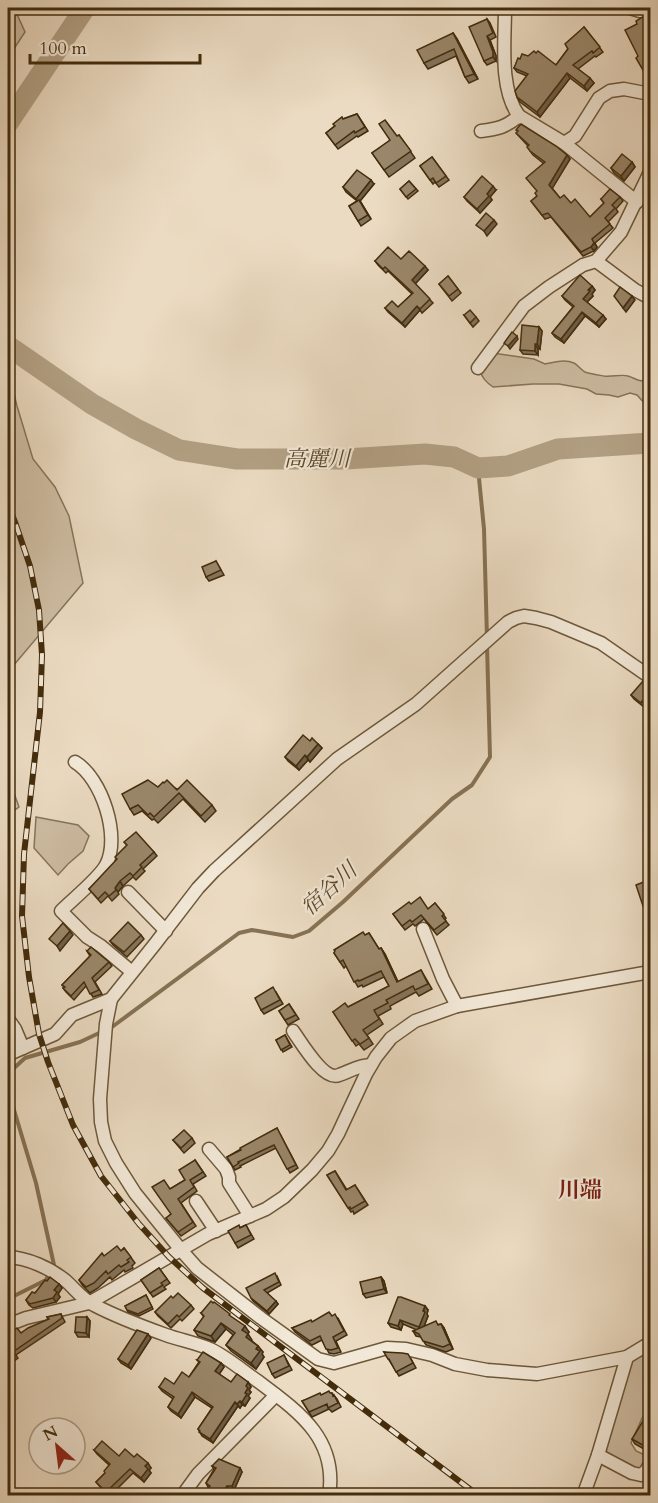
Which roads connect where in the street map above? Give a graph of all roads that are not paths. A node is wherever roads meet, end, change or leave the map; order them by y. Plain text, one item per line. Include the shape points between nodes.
1 (505, 8) edge
2 (630, 8) edge
3 (651, 11) edge
4 (651, 94) edge
5 (519, 116) junction
6 (481, 131) dead end
7 (564, 143) junction
8 (651, 172) edge
9 (637, 202) junction
10 (596, 261) junction
11 (651, 298) edge
12 (478, 368) dead end
13 (651, 677) edge
14 (75, 762) dead end
15 (128, 892) dead end
16 (423, 929) dead end
17 (166, 931) junction
18 (132, 972) junction
19 (651, 972) edge
20 (111, 999) junction
21 (457, 1006) junction
22 (8, 1019) edge
23 (293, 1031) dead end
24 (23, 1048) junction
25 (8, 1057) edge
26 (371, 1065) junction
27 (209, 1149) dead end
28 (196, 1201) dead end
29 (250, 1216) junction
30 (216, 1231) junction
31 (181, 1250) junction
32 (8, 1257) edge
33 (89, 1303) junction
34 (8, 1326) edge
35 (651, 1343) edge
36 (627, 1357) junction
37 (276, 1395) junction
38 (598, 1455) junction
39 (651, 1464) edge
40 (182, 1496) edge
41 (329, 1496) edge
42 (583, 1496) edge

1 - 5 street via 505,69 509,95
2 - 3 street
4 - 7 street via 624,89 610,91 599,98 574,136
5 - 6 street via 507,125
5 - 7 street
7 - 9 street
8 - 9 street
9 - 10 street via 621,232
10 - 11 street
10 - 12 street via 583,265 524,306
13 - 17 street via 601,643 561,626 524,616 508,622 416,704 337,759 214,871
14 - 18 street via 92,776 99,790 112,834 111,853 105,867 61,911
15 - 17 street
16 - 21 street
17 - 18 street
18 - 20 street
19 - 21 street
20 - 24 street via 72,1015 55,1034
20 - 31 street via 100,1099 105,1141 135,1193
21 - 26 street via 415,1021 391,1038
22 - 24 street
23 - 26 street via 331,1076
24 - 25 street
26 - 29 street via 328,1151 284,1197
27 - 29 street via 226,1169 229,1184
28 - 30 street
29 - 30 street
30 - 31 street
31 - 33 street
31 - 36 street via 197,1268 261,1318 318,1359 334,1363 387,1348 406,1349 455,1364 537,1374
32 - 33 street via 37,1264 65,1280
33 - 34 street
33 - 37 street via 209,1349
35 - 36 street
36 - 38 street
37 - 40 street via 198,1474
37 - 41 street via 313,1428 324,1447 329,1463
38 - 39 street via 641,1475
38 - 42 street

